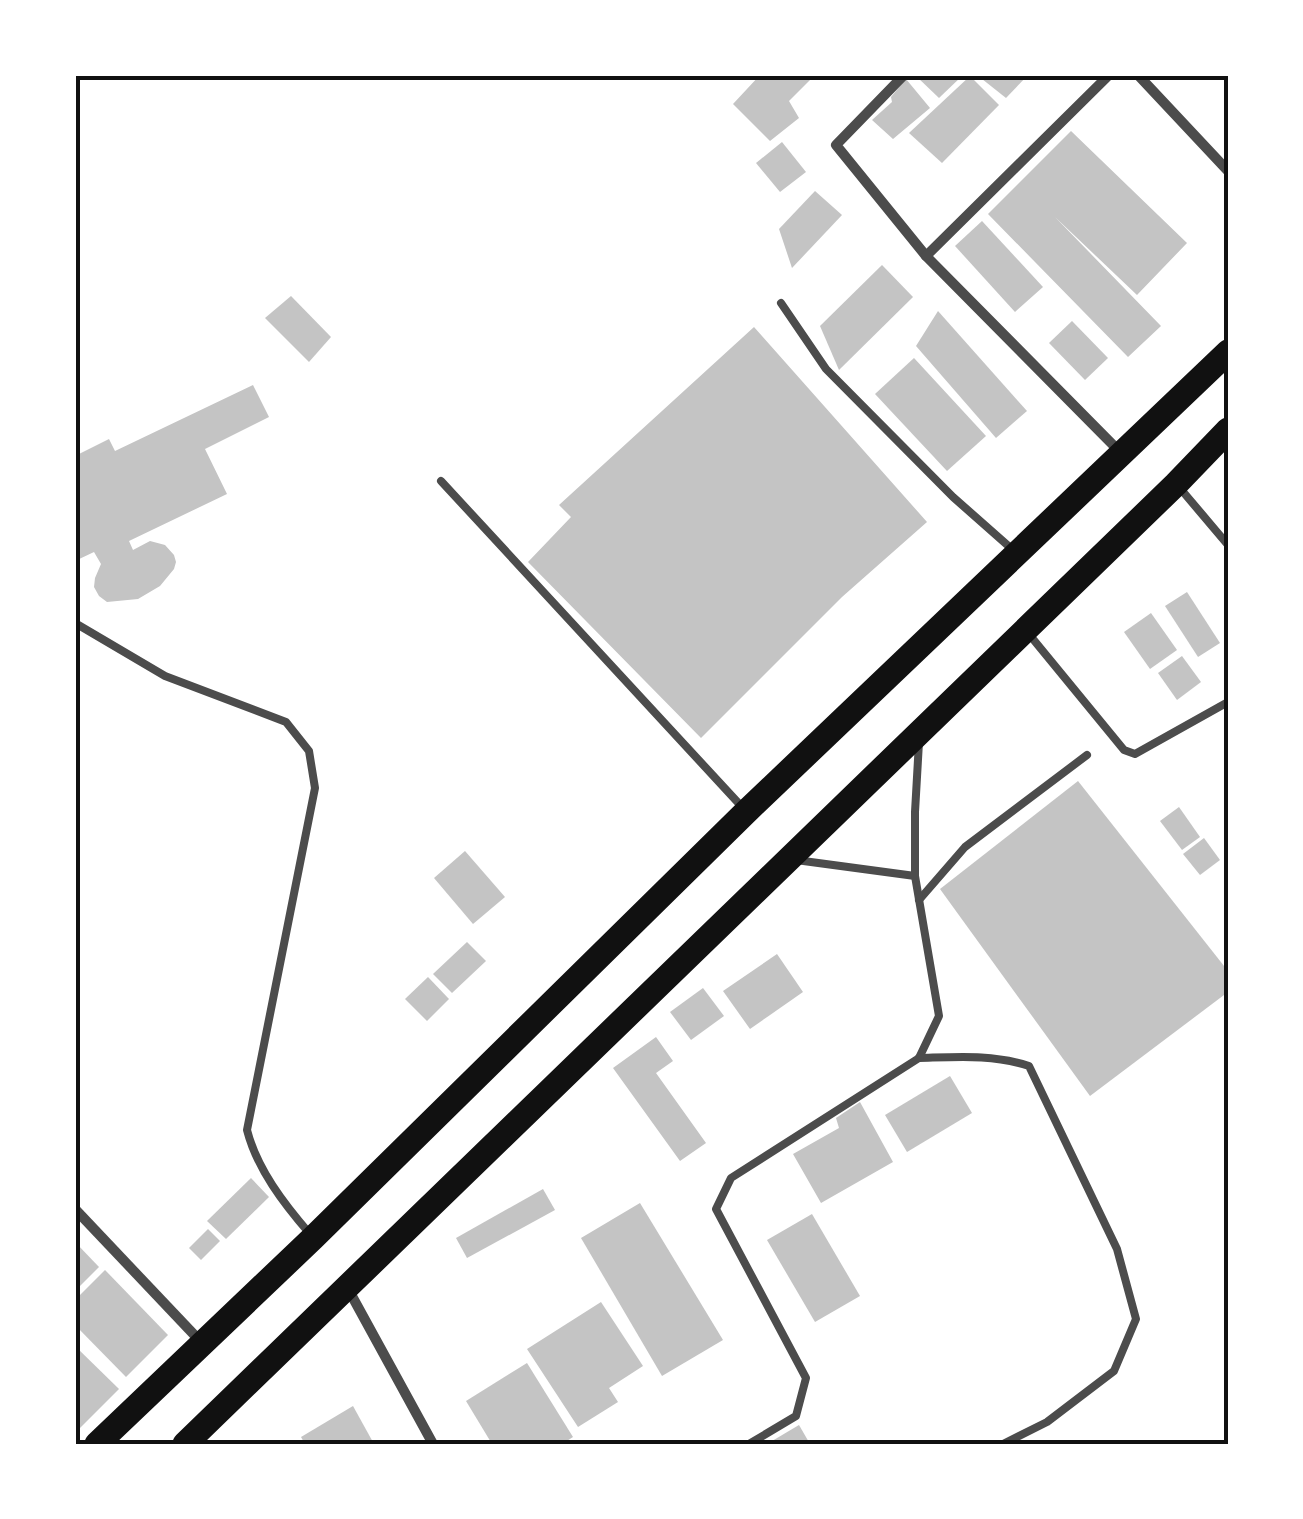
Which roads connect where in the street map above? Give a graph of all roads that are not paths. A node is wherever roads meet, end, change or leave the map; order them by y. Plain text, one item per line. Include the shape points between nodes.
1 (904, 75) edge
2 (1109, 75) edge
3 (1138, 75) edge
4 (1228, 171) edge
5 (926, 256) junction
6 (781, 302) dead end
7 (1228, 352) edge
8 (1228, 430) edge
9 (1120, 453) junction
10 (441, 480) dead end
11 (1176, 484) junction
12 (1228, 545) edge
13 (1016, 552) junction
14 (75, 623) edge
15 (1025, 630) junction
16 (1228, 702) edge
17 (920, 731) junction
18 (1087, 755) dead end
19 (746, 812) junction
20 (788, 859) junction
21 (915, 876) junction
22 (920, 900) junction
23 (919, 1058) junction
24 (75, 1209) edge
25 (314, 1238) junction
26 (346, 1286) junction
27 (202, 1343) junction
28 (98, 1444) edge
29 (184, 1444) edge
30 (432, 1444) edge
31 (749, 1444) edge
32 (1003, 1444) edge

1 - 5 street via 836,146
2 - 5 street
3 - 4 street
5 - 9 street
6 - 13 lane via 826,370 952,498
7 - 9 main road
8 - 11 main road
9 - 13 main road
10 - 19 lane
11 - 12 lane
11 - 15 main road
13 - 19 main road
14 - 25 lane via 166,676 286,722 309,751 315,788 247,1130 286,1206
15 - 16 lane via 1134,754
15 - 17 main road
17 - 20 main road
17 - 21 lane
18 - 22 lane via 964,847
19 - 25 main road
20 - 21 lane
20 - 26 main road
21 - 22 lane
22 - 23 lane via 940,1016
23 - 31 lane via 732,1178 716,1209 806,1378 796,1416
23 - 32 lane via 982,1056 1029,1066 1116,1249 1136,1319 1114,1371 1047,1422
24 - 27 street
25 - 27 main road
26 - 29 main road
26 - 30 street
27 - 28 main road

